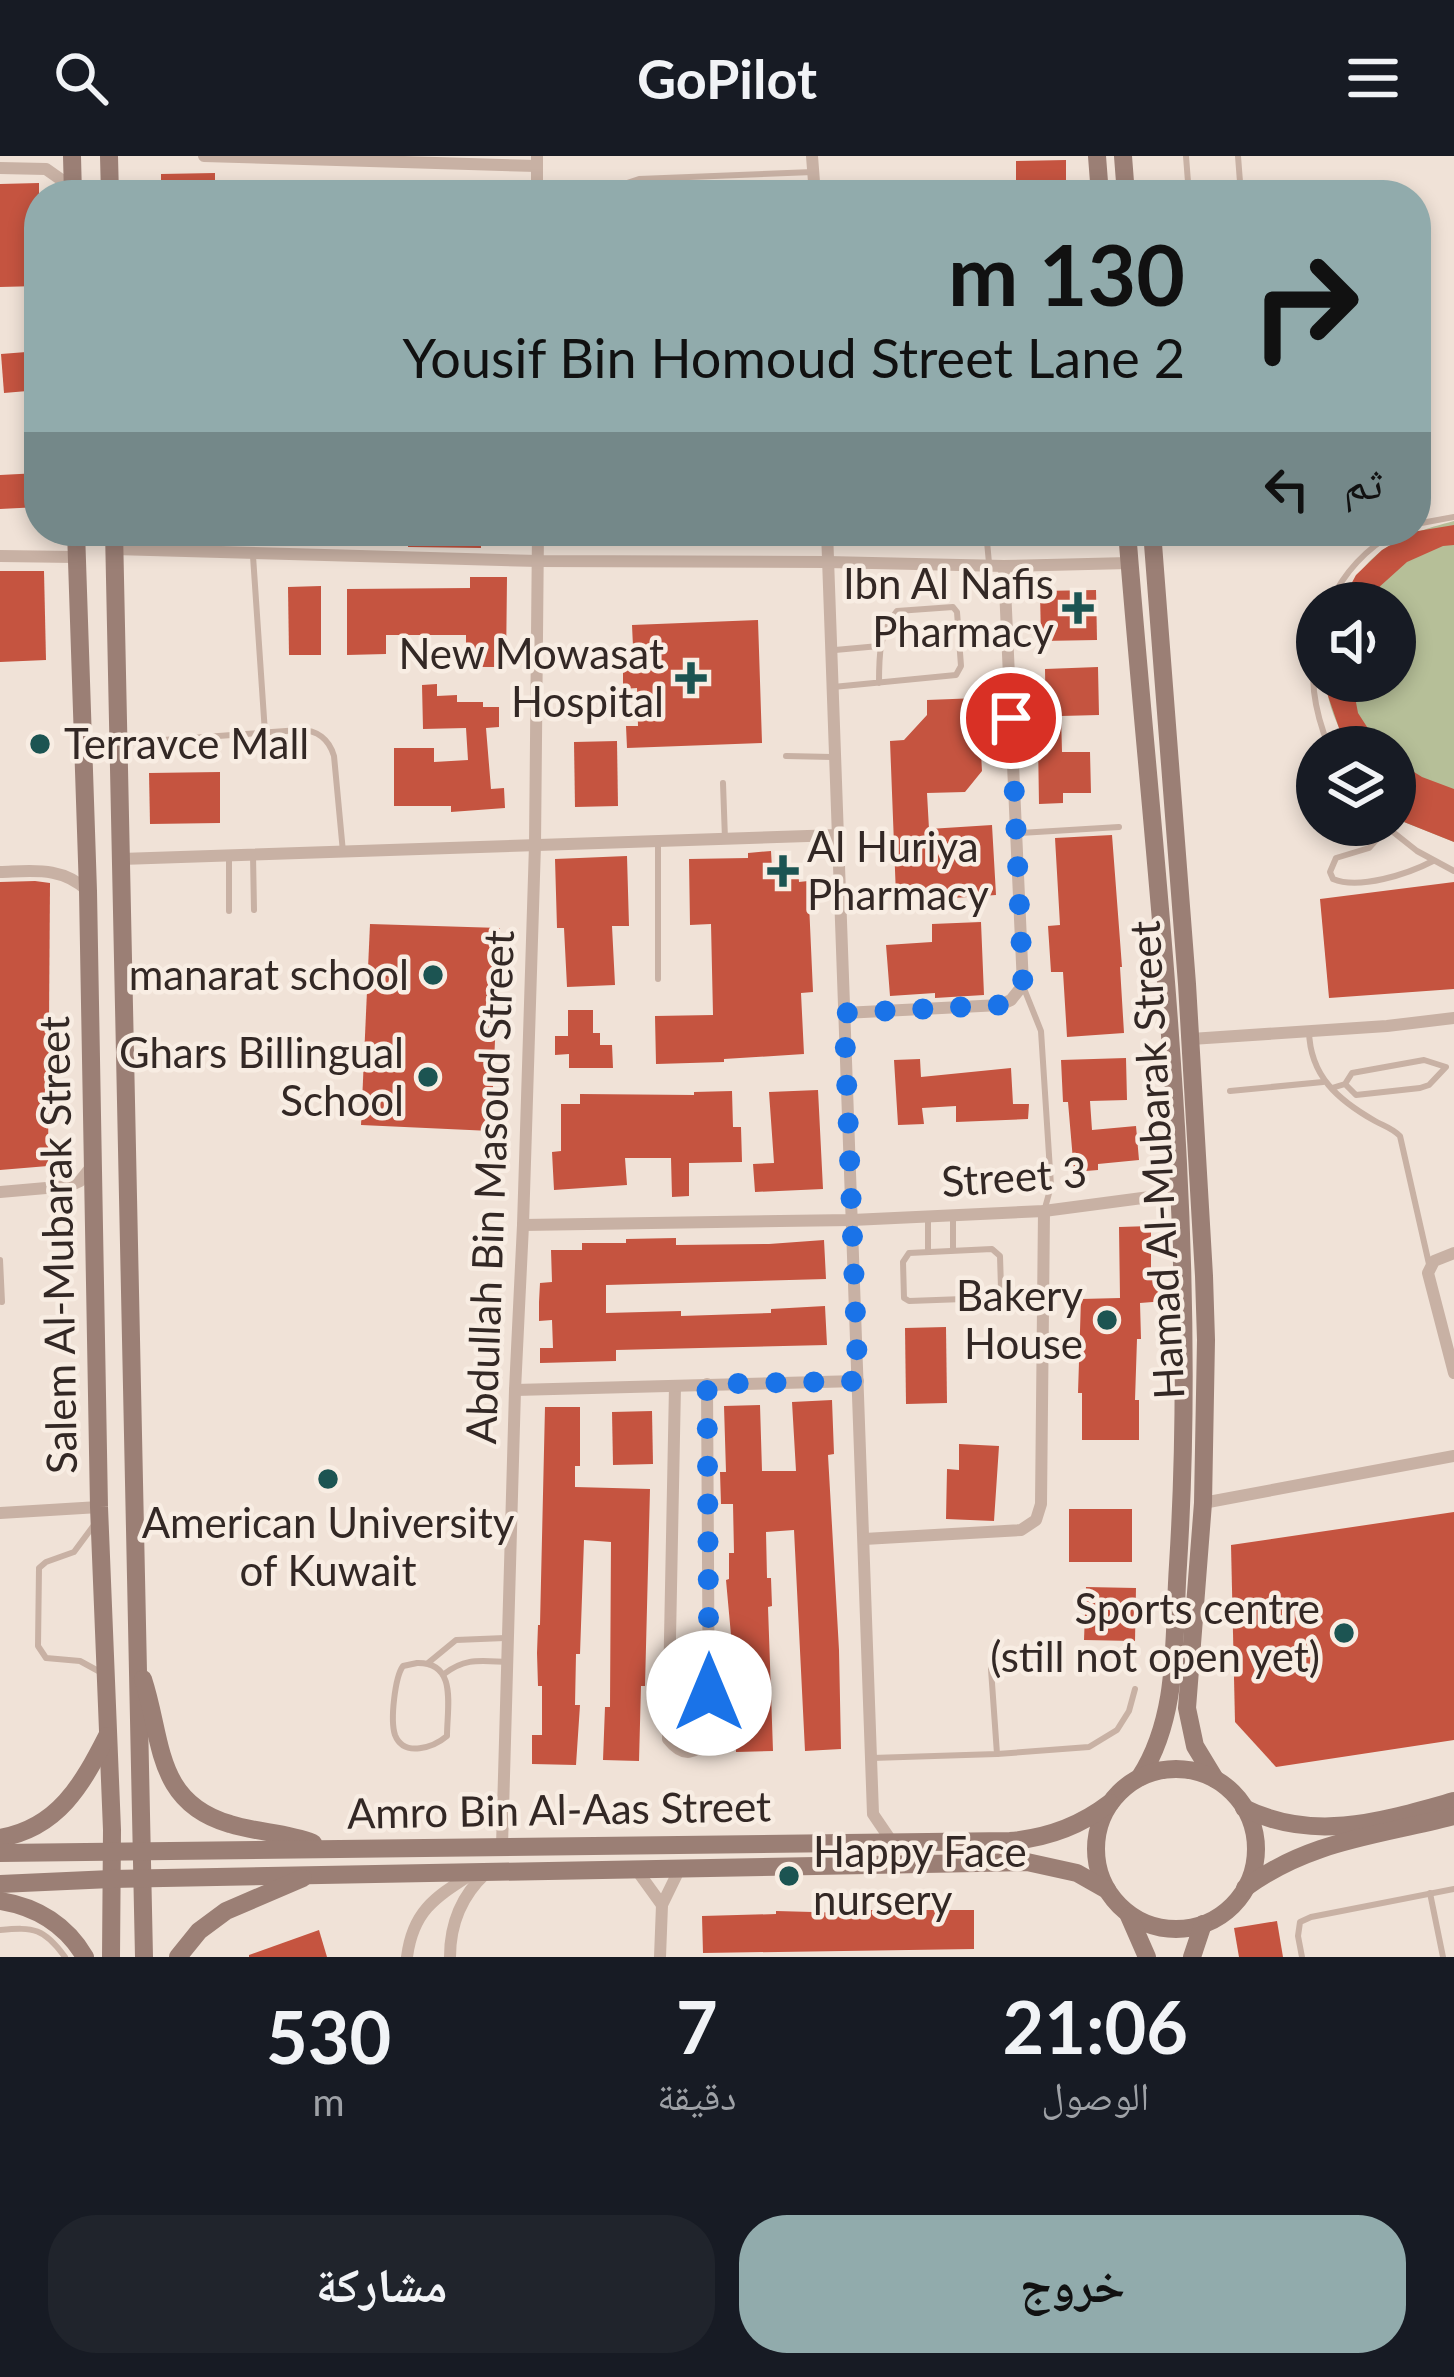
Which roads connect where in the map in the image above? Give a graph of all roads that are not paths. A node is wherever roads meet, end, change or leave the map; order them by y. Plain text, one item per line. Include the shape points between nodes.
1 (204, 156) edge
2 (812, 156) edge
3 (452, 160) edge
4 (537, 161) edge
5 (0, 168) edge
6 (812, 172) junction
7 (65, 180) edge
8 (635, 180) edge
9 (813, 180) edge
10 (76, 546) edge
11 (114, 546) edge
12 (178, 546) edge
13 (538, 546) edge
14 (827, 546) edge
15 (990, 546) edge
16 (1128, 546) edge
17 (1153, 546) edge
18 (1373, 546) edge
19 (253, 553) junction
20 (0, 556) edge
21 (76, 557) junction
22 (538, 561) junction
23 (828, 562) junction
24 (1130, 563) junction
25 (996, 566) junction
26 (1343, 582) edge
27 (1007, 635) junction
28 (959, 640) junction
29 (879, 646) junction
30 (831, 651) junction
31 (879, 683) junction
32 (832, 687) junction
33 (265, 733) junction
34 (118, 749) junction
35 (786, 756) dead end
36 (835, 758) junction
37 (85, 761) junction
38 (723, 783) dead end
39 (86, 802) junction
40 (120, 803) junction
41 (1119, 827) dead end
42 (1016, 833) junction
43 (838, 835) junction
44 (725, 839) junction
45 (658, 841) junction
46 (536, 845) junction
47 (1372, 846) edge
48 (1413, 846) edge
49 (344, 852) junction
50 (254, 855) junction
51 (229, 856) junction
52 (121, 859) junction
53 (1432, 861) junction
54 (1454, 871) edge
55 (0, 872) edge
56 (88, 891) junction
57 (254, 910) dead end
58 (229, 911) dead end
59 (658, 980) dead end
60 (1023, 985) junction
61 (844, 1013) junction
62 (1454, 1018) edge
63 (1310, 1031) junction
64 (1191, 1039) junction
65 (1345, 1084) junction
66 (1327, 1085) junction
67 (1230, 1091) dead end
68 (93, 1165) junction
69 (0, 1192) edge
70 (1180, 1193) junction
71 (1044, 1211) junction
72 (952, 1215) junction
73 (928, 1217) junction
74 (852, 1220) junction
75 (524, 1225) junction
76 (953, 1250) junction
77 (928, 1251) junction
78 (1454, 1253) edge
79 (0, 1260) edge
80 (1430, 1267) junction
81 (2, 1302) edge
82 (1454, 1373) edge
83 (858, 1381) junction
84 (707, 1384) junction
85 (675, 1386) junction
86 (515, 1390) junction
87 (1454, 1456) edge
88 (1203, 1502) junction
89 (99, 1512) junction
90 (0, 1513) edge
91 (864, 1539) junction
92 (508, 1638) junction
93 (136, 1662) junction
94 (508, 1662) junction
95 (428, 1663) junction
96 (991, 1670) dead end
97 (444, 1674) junction
98 (107, 1681) junction
99 (1135, 1690) dead end
100 (109, 1732) junction
101 (997, 1754) junction
102 (872, 1758) junction
103 (1141, 1777) junction
104 (1215, 1779) junction
105 (1454, 1801) edge
106 (1110, 1803) junction
107 (1244, 1808) junction
108 (873, 1814) junction
109 (1454, 1818) edge
110 (0, 1838) edge
111 (892, 1842) junction
112 (854, 1843) junction
113 (502, 1846) junction
114 (323, 1848) junction
115 (140, 1849) junction
116 (112, 1850) junction
117 (0, 1853) edge
118 (680, 1868) junction
119 (636, 1869) junction
120 (480, 1872) junction
121 (308, 1875) junction
122 (140, 1878) junction
123 (111, 1879) junction
124 (0, 1884) edge
125 (1245, 1888) junction
126 (1454, 1889) edge
127 (1107, 1890) junction
128 (1430, 1893) junction
129 (0, 1901) edge
130 (662, 1906) junction
131 (1127, 1912) junction
132 (1204, 1924) junction
133 (0, 1930) edge
134 (450, 1952) edge
135 (1302, 1956) edge
136 (65, 1957) edge
137 (86, 1957) edge
138 (111, 1957) edge
139 (144, 1957) edge
140 (178, 1957) edge
141 (407, 1957) edge
142 (660, 1957) edge
143 (1147, 1957) edge
144 (1192, 1957) edge
145 (1443, 1957) edge

1 - 3 street
2 - 6 street
3 - 4 street
5 - 7 street via 46,169
6 - 8 lane
6 - 9 street
10 - 21 main road, Salem Al-Mubarak Street
11 - 34 main road, Salem Al-Mubarak Street
12 - 19 street
13 - 22 street, Abdullah Bin Masoud Street
14 - 23 street
15 - 25 lane
16 - 24 main road, Hamad Al-Mubarak Street
17 - 64 main road, Hamad Al-Mubarak Street
18 - 26 lane
19 - 22 street
19 - 33 lane
20 - 21 street
21 - 37 main road, Salem Al-Mubarak Street
22 - 23 street
22 - 46 street, Abdullah Bin Masoud Street
23 - 25 street
23 - 30 street
24 - 25 street
24 - 70 main road, Hamad Al-Mubarak Street
25 - 27 street
27 - 28 lane
27 - 42 street
28 - 29 lane via 958,612 946,606 897,611
28 - 31 lane via 956,675
29 - 30 lane
29 - 31 lane
30 - 32 street
31 - 32 lane
32 - 36 street
33 - 34 lane
33 - 49 lane via 307,730 329,744
34 - 37 main road via 104,768
34 - 40 main road, Salem Al-Mubarak Street
35 - 36 lane
36 - 43 street
37 - 39 main road, Salem Al-Mubarak Street
38 - 44 lane
39 - 40 main road via 107,794
39 - 56 main road, Salem Al-Mubarak Street
40 - 52 main road, Salem Al-Mubarak Street
41 - 42 lane
42 - 60 street
43 - 44 street
43 - 61 street
44 - 45 street
45 - 46 street
45 - 59 lane
46 - 49 street
46 - 75 street, Abdullah Bin Masoud Street
47 - 53 lane via 1336,858 1334,879 1389,877
48 - 53 lane
49 - 50 street
50 - 51 street
50 - 57 lane
51 - 52 street
51 - 58 lane
52 - 93 main road, Salem Al-Mubarak Street
53 - 54 lane
55 - 56 street via 53,871
56 - 68 main road, Salem Al-Mubarak Street
60 - 61 street via 1000,1005
60 - 71 lane via 1041,1031 1052,1186
61 - 74 street
62 - 63 street
63 - 64 street
63 - 66 lane
64 - 88 main road, Hamad Al-Mubarak Street via 1206,1340
65 - 65 lane via 1357,1096 1420,1088 1445,1067 1424,1060 1352,1073
65 - 66 lane
66 - 67 lane
66 - 80 lane via 1400,1136
68 - 69 street via 69,1186
68 - 89 main road, Salem Al-Mubarak Street
70 - 71 street, Street 3
70 - 103 main road, Hamad Al-Mubarak Street via 1185,1424 1170,1695 1164,1730
71 - 72 street, Street 3
71 - 91 street via 1036,1520 1021,1530
72 - 73 street, Street 3
72 - 76 lane
73 - 74 street, Street 3
73 - 77 lane
74 - 75 street, Street 3
74 - 83 street
75 - 86 street, Abdullah Bin Masoud Street
76 - 77 lane
76 - 77 lane via 998,1251 998,1294 904,1298 906,1256
78 - 80 street
79 - 81 lane
80 - 82 street
83 - 84 street
83 - 91 street
84 - 85 street
84 - 85 street via 709,1737 688,1752 668,1738
85 - 86 street
86 - 92 street, Abdullah Bin Masoud Street
87 - 88 street
88 - 104 main road, Hamad Al-Mubarak Street via 1187,1708 1195,1746
89 - 90 street
89 - 98 main road, Salem Al-Mubarak Street
89 - 98 lane via 74,1552 39,1568 38,1646 46,1658 88,1664
91 - 102 street
92 - 94 street, Abdullah Bin Masoud Street
92 - 95 lane via 456,1640
93 - 114 main road via 159,1752 184,1796 230,1824
93 - 115 main road, Salem Al-Mubarak Street
94 - 97 lane via 467,1661
94 - 113 street, Abdullah Bin Masoud Street
95 - 97 lane
95 - 97 lane via 403,1666 396,1676 394,1733 402,1744 418,1749 447,1736
96 - 101 lane
98 - 100 main road, Salem Al-Mubarak Street
99 - 101 lane via 1124,1721 1099,1743
100 - 110 main road via 62,1808
100 - 116 main road, Salem Al-Mubarak Street
101 - 102 lane
102 - 108 street
103 - 104 main road via 1178,1769
103 - 106 main road
104 - 107 main road
105 - 107 main road via 1323,1828
106 - 111 main road, Amro Bin Al-Aas Street via 1064,1831 1028,1840
106 - 127 main road via 1096,1839
107 - 125 main road via 1255,1848
108 - 111 street
108 - 112 street
109 - 125 main road via 1322,1847
111 - 112 main road, Amro Bin Al-Aas Street
112 - 113 main road, Amro Bin Al-Aas Street
113 - 114 main road, Amro Bin Al-Aas Street
114 - 115 main road, Amro Bin Al-Aas Street
115 - 116 main road, Amro Bin Al-Aas Street
115 - 122 main road, Salem Al-Mubarak Street
116 - 117 main road, Amro Bin Al-Aas Street
116 - 123 main road, Salem Al-Mubarak Street
118 - 119 main road, Amro Bin Al-Aas Street
118 - 127 main road, Amro Bin Al-Aas Street via 1027,1862
118 - 130 street
119 - 120 main road, Amro Bin Al-Aas Street
119 - 130 street
120 - 121 main road, Amro Bin Al-Aas Street
120 - 134 street via 454,1922
120 - 141 street via 421,1914
121 - 122 main road, Amro Bin Al-Aas Street
121 - 140 main road via 226,1911
122 - 123 main road, Amro Bin Al-Aas Street
122 - 139 main road, Salem Al-Mubarak Street
123 - 124 main road, Amro Bin Al-Aas Street
123 - 138 main road, Salem Al-Mubarak Street
125 - 132 main road
126 - 128 lane
127 - 131 main road
128 - 135 lane via 1300,1922
128 - 145 lane
129 - 137 main road via 44,1915
130 - 142 street
131 - 132 main road via 1163,1928
131 - 143 main road
132 - 144 main road
133 - 136 lane via 38,1930

